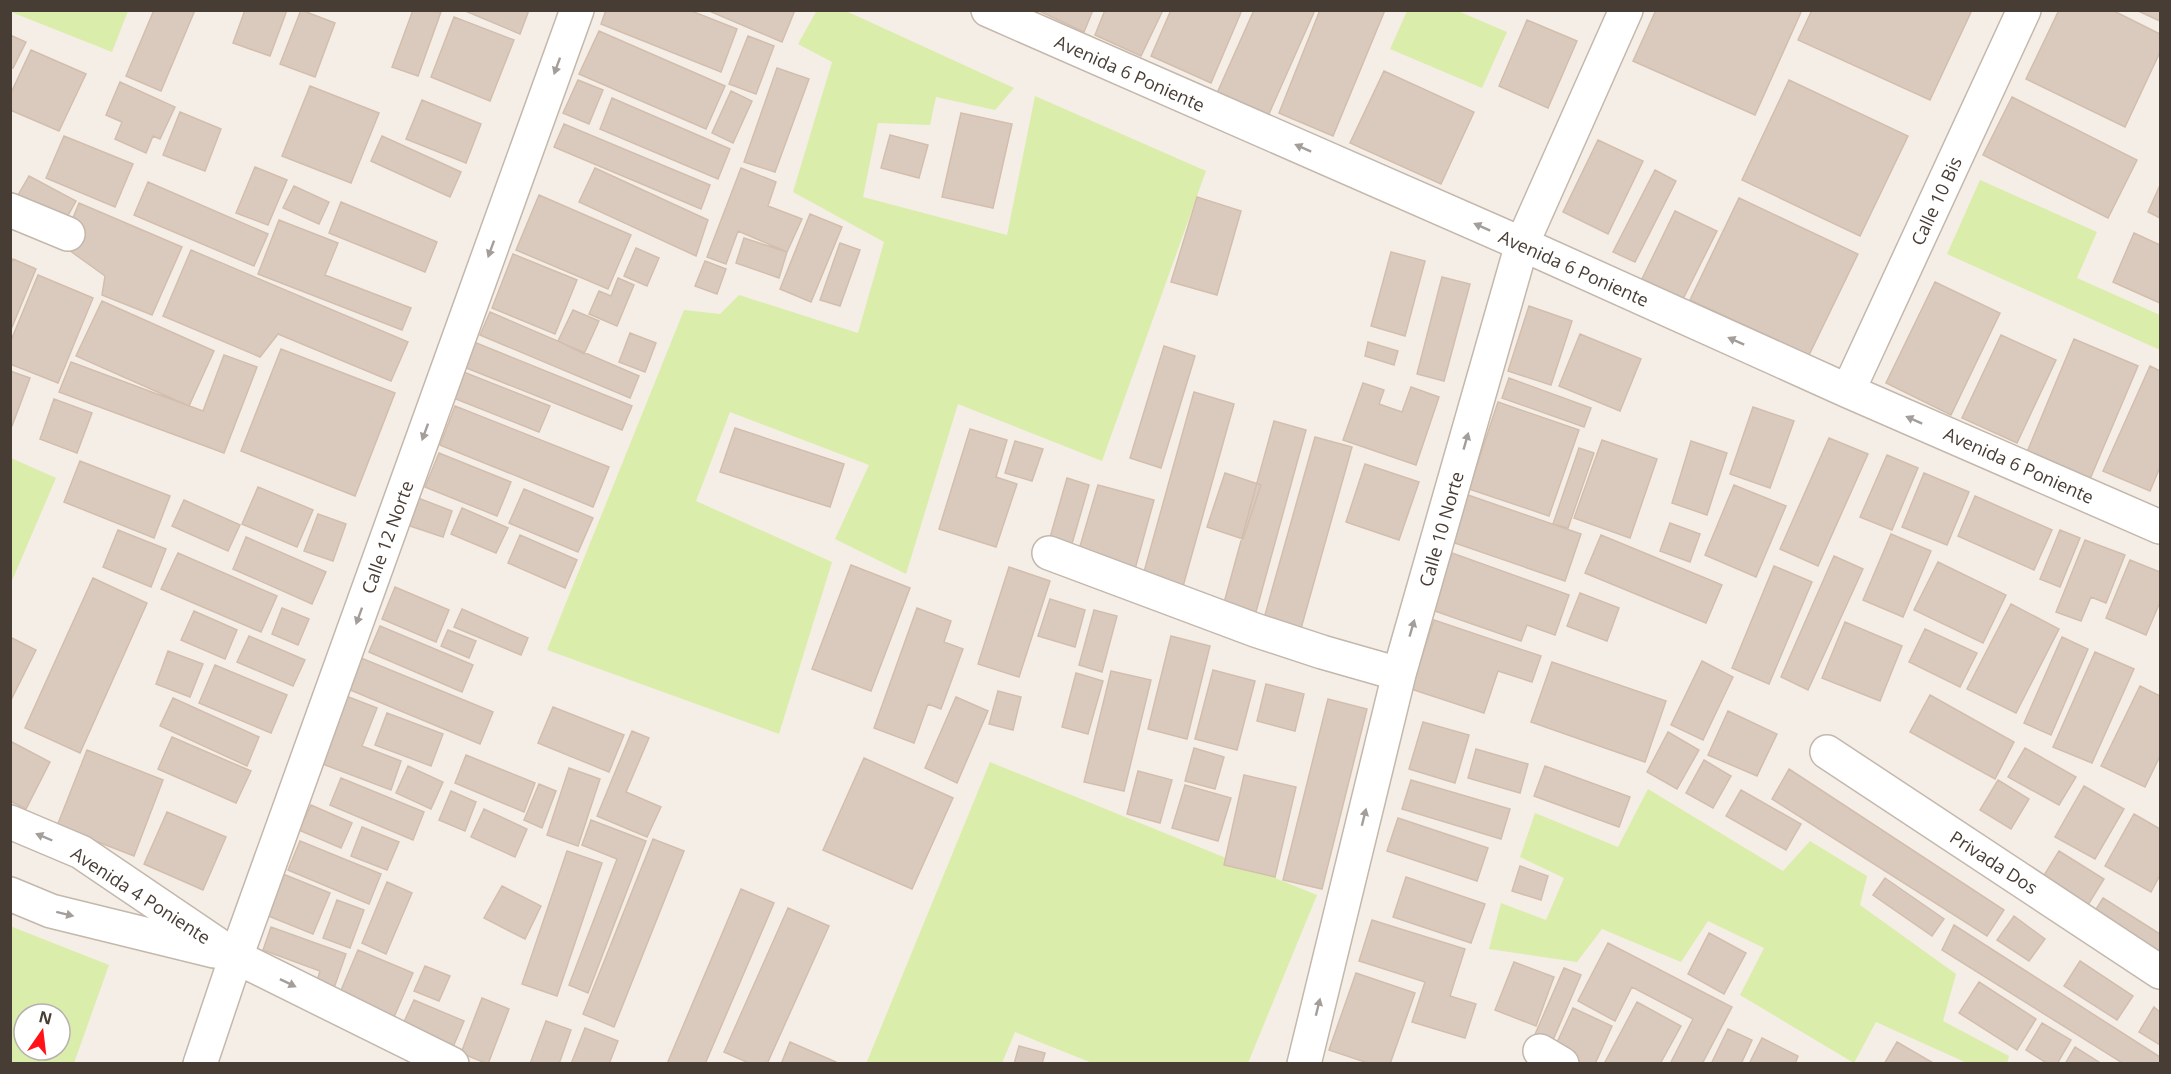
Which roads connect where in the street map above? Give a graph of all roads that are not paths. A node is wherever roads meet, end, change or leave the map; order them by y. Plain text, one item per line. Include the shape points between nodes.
1 (577, 10) edge
2 (988, 10) edge
3 (1626, 10) edge
4 (2024, 10) edge
5 (10, 210) edge
6 (68, 234) dead end
7 (1522, 244) junction
8 (1848, 391) junction
9 (2160, 527) edge
10 (1049, 553) dead end
11 (1399, 674) junction
12 (1827, 752) dead end
13 (10, 822) edge
14 (10, 894) edge
15 (236, 957) junction
16 (2160, 972) edge
17 (200, 1064) edge
18 (452, 1064) edge
19 (1304, 1064) edge

1 -> 15 street, Calle 12 Norte
7 -> 2 street, Avenida 6 Poniente
3 - 7 street, Calle 10 Norte
4 - 8 street, Calle 10 Bis
5 - 6 street
8 -> 7 street, Avenida 6 Poniente
11 -> 7 street, Calle 10 Norte
9 -> 8 street, Avenida 6 Poniente
10 - 11 street via 1255,630
19 -> 11 street, Calle 10 Norte
12 - 16 street, Privada Dos
15 -> 13 street, Avenida 4 Poniente via 81,852
14 -> 15 street, Avenida 4 Poniente via 51,910
15 - 17 street, Calle 12 Norte
15 -> 18 street, Avenida 4 Poniente

